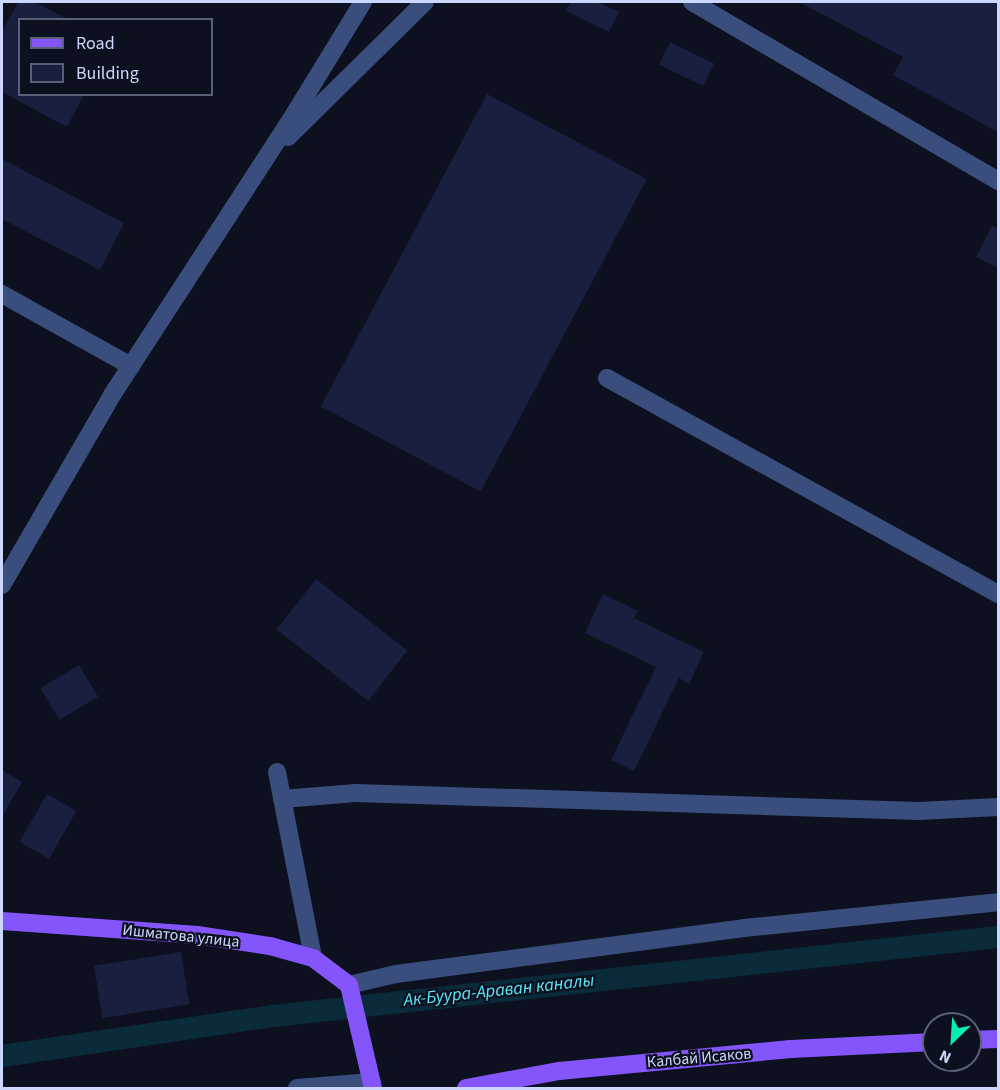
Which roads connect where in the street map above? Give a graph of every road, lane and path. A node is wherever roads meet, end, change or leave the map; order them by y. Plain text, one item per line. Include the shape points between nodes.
1 (363, 2) edge
2 (425, 2) edge
3 (692, 2) edge
4 (265, 160) junction
5 (999, 181) edge
6 (2, 294) edge
7 (131, 366) junction
8 (607, 378) dead end
9 (2, 585) edge
10 (999, 594) edge
11 (277, 772) dead end
12 (282, 800) junction
13 (999, 807) edge
14 (999, 902) edge
15 (2, 921) edge
16 (313, 958) junction
17 (349, 985) junction
18 (999, 1039) edge
19 (982, 1040) edge
20 (922, 1043) edge
21 (371, 1079) edge
22 (297, 1089) edge
23 (466, 1089) edge

1 - 4 street
2 - 4 street
3 - 5 street
4 - 7 street
6 - 7 street
7 - 9 street
8 - 10 street
11 - 12 street
12 - 13 street via 356,793 919,811
12 - 16 street
14 - 17 street via 744,928 396,974
15 - 16 main road, Ишматова улица via 197,935 270,946
16 - 17 main road, Ишматова улица
17 - 21 main road
18 - 19 main road
20 - 23 main road, Калбай Исаков via 791,1049 559,1071
21 - 22 street

